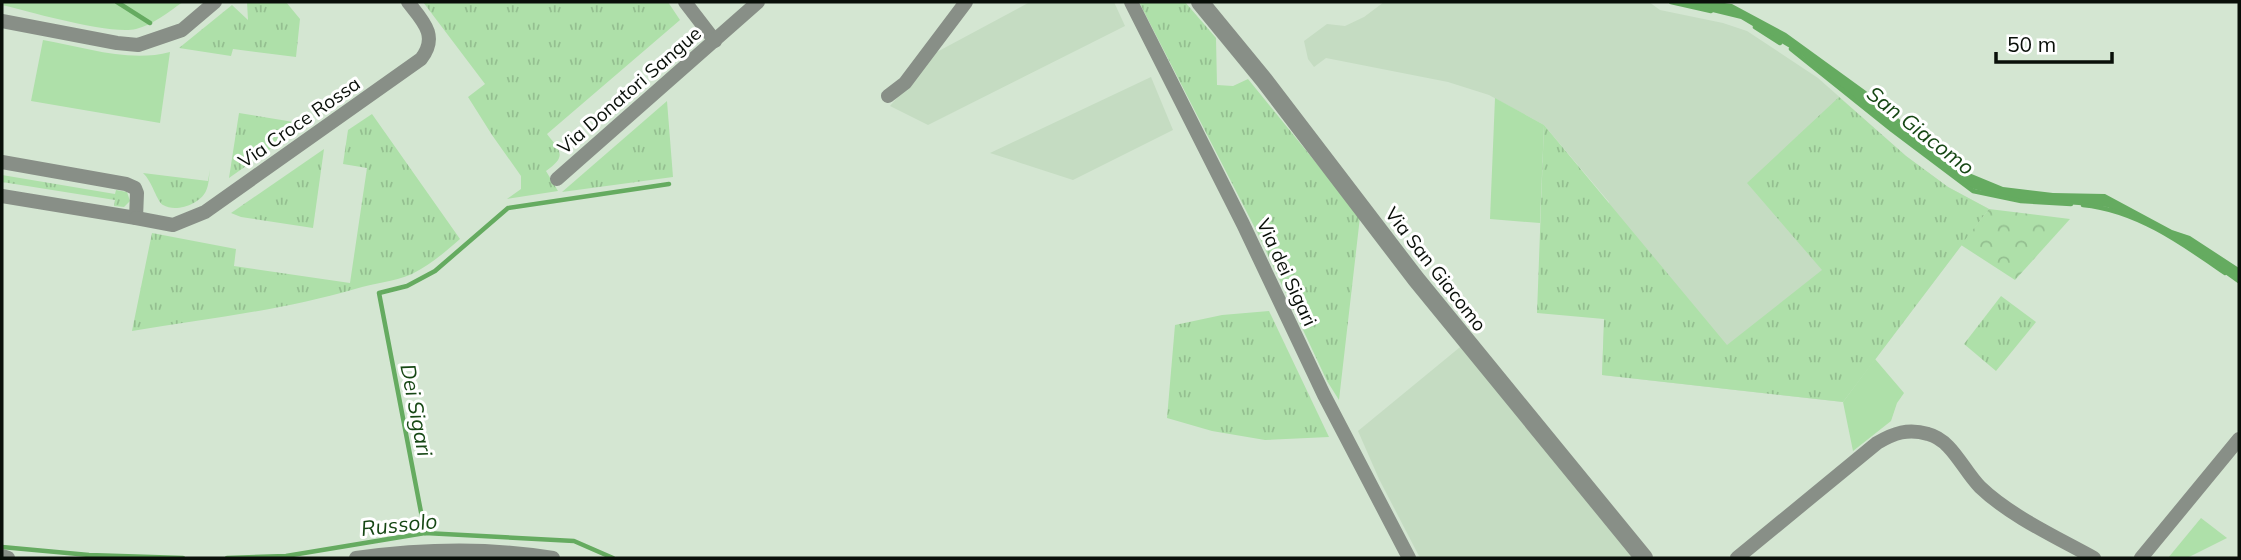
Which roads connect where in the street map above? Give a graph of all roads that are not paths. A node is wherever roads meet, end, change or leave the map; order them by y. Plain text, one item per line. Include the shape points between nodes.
1 (215, 2) edge
2 (408, 2) edge
3 (685, 2) edge
4 (758, 2) edge
5 (966, 2) edge
6 (1131, 2) edge
7 (1200, 2) edge
8 (2, 21) edge
9 (715, 41) junction
10 (888, 96) dead end
11 (2, 162) edge
12 (557, 179) dead end
13 (2, 195) edge
14 (136, 218) junction
15 (2239, 439) edge
16 (2, 556) edge
17 (8, 558) edge
18 (356, 558) edge
19 (553, 558) edge
20 (1409, 558) edge
21 (1644, 558) edge
22 (1737, 558) edge
23 (2094, 558) edge
24 (2141, 558) edge

1 - 8 street via 181,30 138,45
2 - 14 street, Via Croce Rossa via 429,35 421,59 205,212 173,225
3 - 9 street
4 - 9 street, Via Donatori Sangue
5 - 10 street via 905,83
6 - 20 street, Via dei Sigari
7 - 21 street, Via San Giacomo via 1416,279
9 - 12 street, Via Donatori Sangue
11 - 14 street via 126,184 137,193
13 - 14 street, Via Croce Rossa
15 - 24 street
16 - 17 street
18 - 19 street via 445,550
22 - 23 street via 1877,443 1895,433 1910,432 1940,439 1979,486 1999,502

